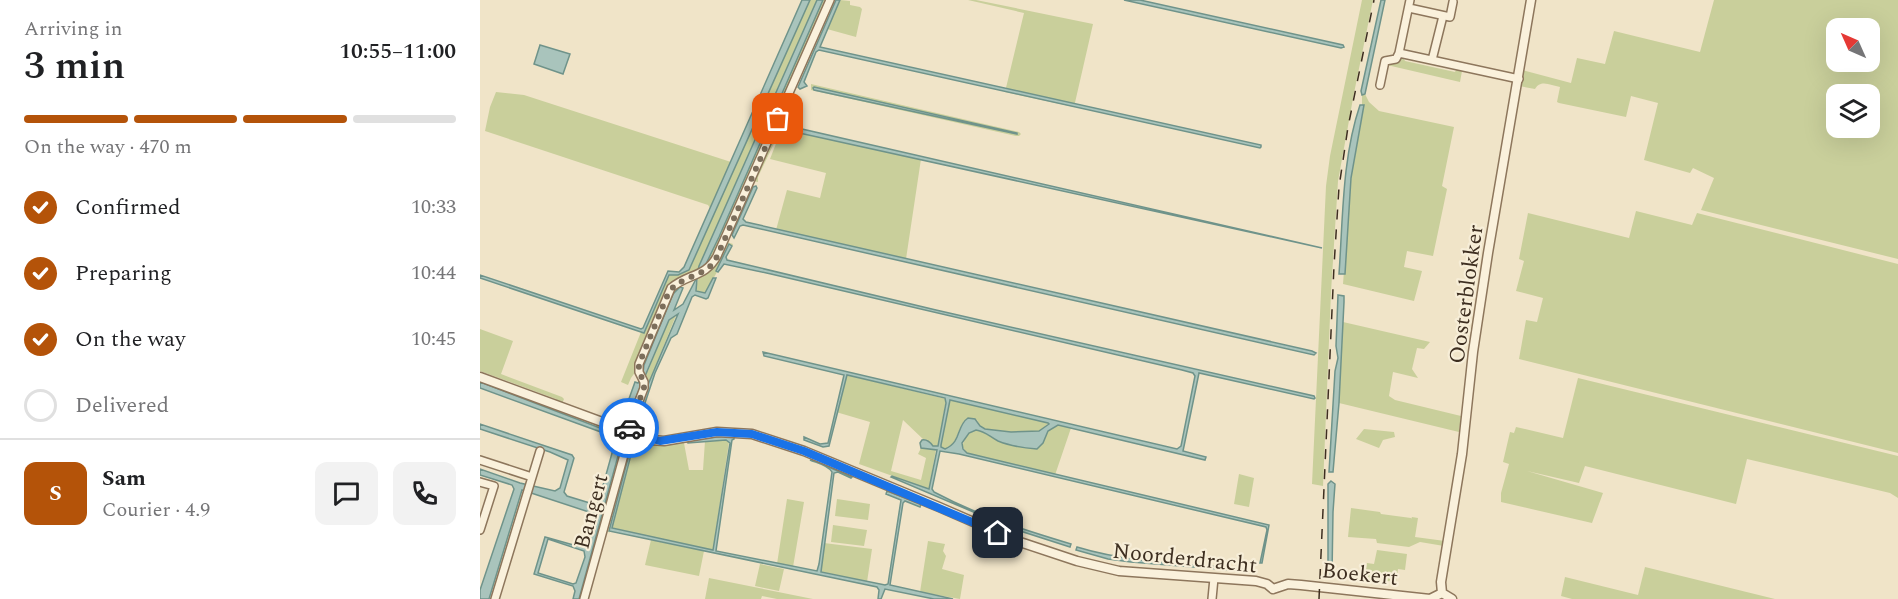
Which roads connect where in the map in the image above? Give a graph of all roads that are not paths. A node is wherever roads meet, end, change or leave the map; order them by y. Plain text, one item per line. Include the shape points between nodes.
1 (830, 0) edge
2 (1531, 0) edge
3 (1453, 2) dead end
4 (1410, 4) edge
5 (1443, 16) junction
6 (1399, 53) junction
7 (1432, 60) junction
8 (1518, 79) junction
9 (1380, 85) dead end
10 (480, 377) edge
11 (630, 433) junction
12 (540, 451) dead end
13 (480, 460) edge
14 (480, 482) edge
15 (530, 484) junction
16 (480, 530) edge
17 (1214, 578) junction
18 (1273, 589) junction
19 (1442, 593) junction
20 (495, 599) edge
21 (584, 599) edge
22 (1212, 599) edge
23 (1271, 599) edge
24 (1452, 599) edge

1 - 11 street, Bangert via 717,256 709,268 676,284 668,294 639,364 644,388 628,427
2 - 8 street, Oosterblokker
3 - 5 street via 1450,17
4 - 5 street
4 - 6 street
5 - 7 street
6 - 7 street
6 - 9 street via 1396,59 1385,61
7 - 8 street
8 - 19 street, Oosterblokker via 1473,352
10 - 11 street, Noorderdracht
11 - 17 street, Noorderdracht via 660,441 717,432 752,434 813,455 1017,541 1077,561 1119,571
11 - 21 street, Bangert
12 - 15 street
13 - 15 street
14 - 16 street via 495,486
15 - 20 street
17 - 18 street, Noorderdracht via 1256,581
17 - 22 street
18 - 19 street, Boekert via 1288,584 1431,599
18 - 23 street
19 - 24 street

